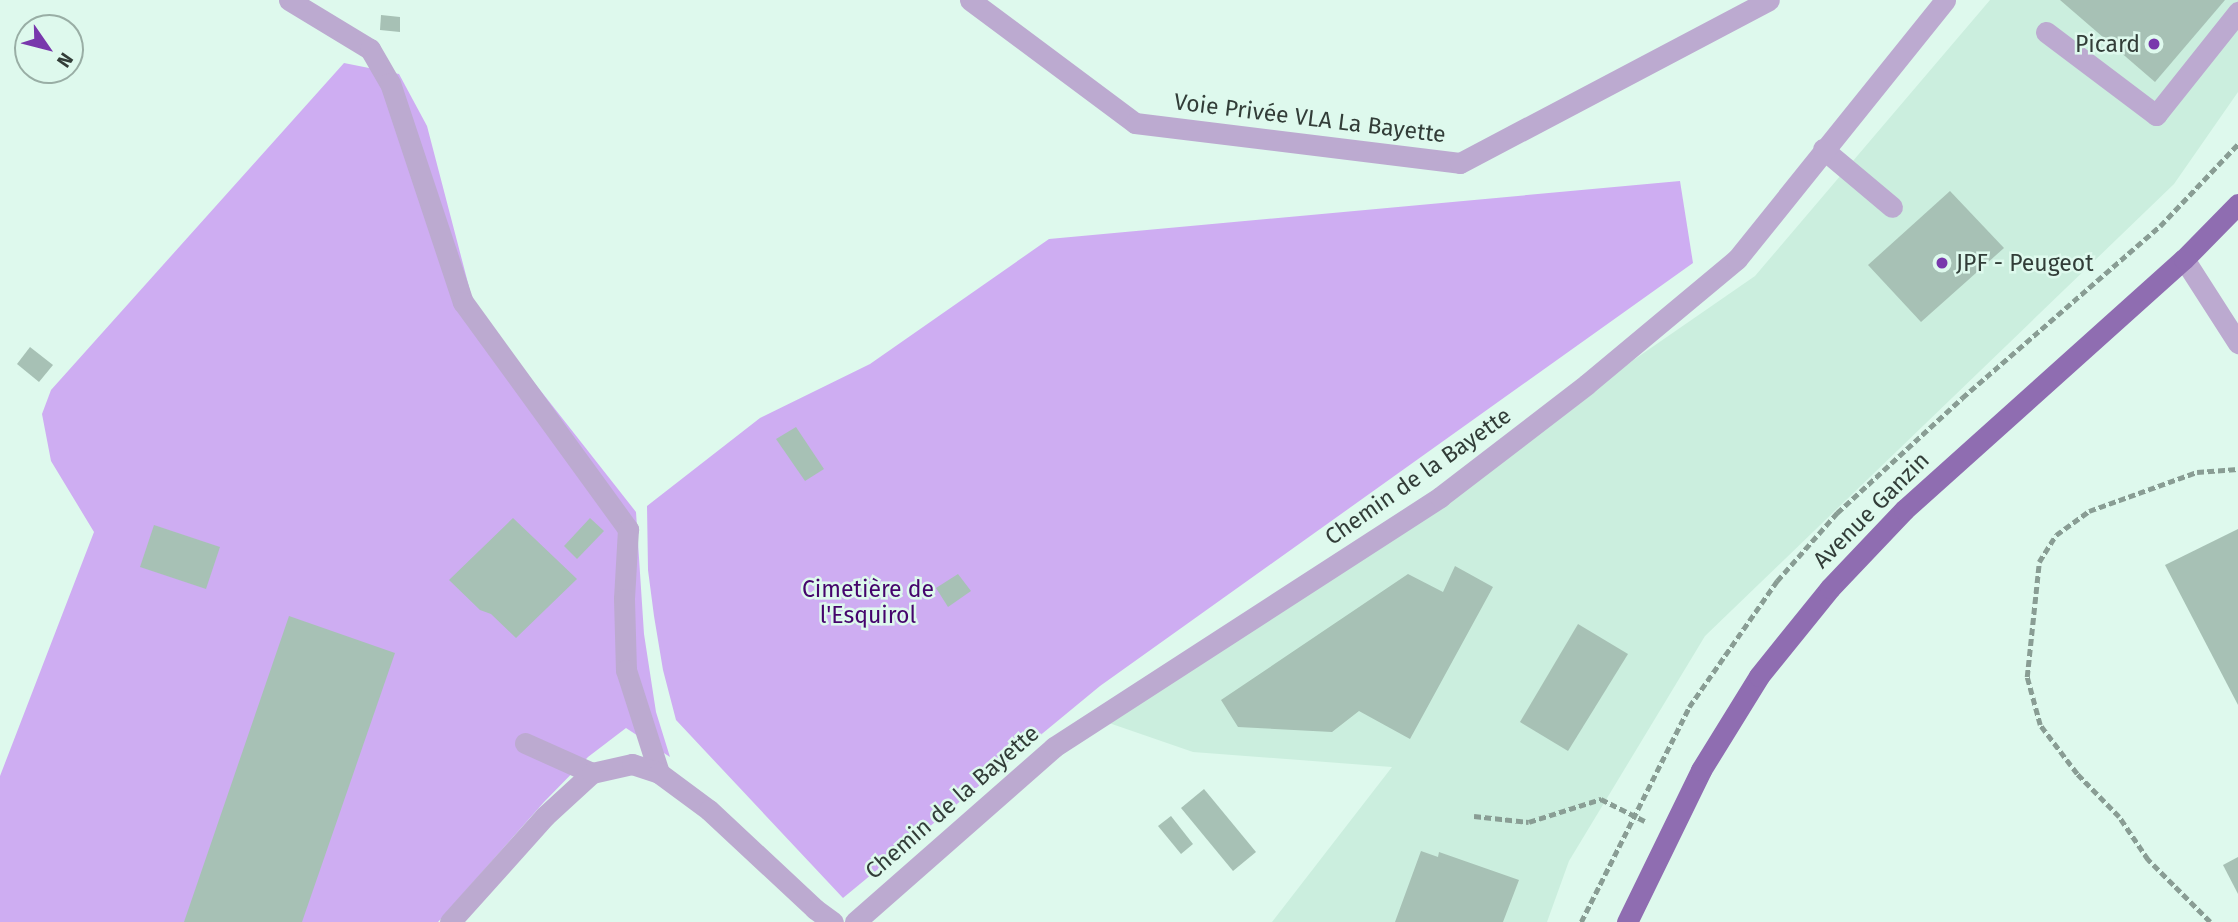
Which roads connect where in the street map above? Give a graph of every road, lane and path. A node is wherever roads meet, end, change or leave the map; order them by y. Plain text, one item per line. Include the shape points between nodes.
1 (289, 0) edge
2 (971, 0) edge
3 (1769, 0) edge
4 (1945, 0) edge
5 (2238, 12) edge
6 (2046, 32) dead end
7 (1823, 149) junction
8 (2238, 204) edge
9 (1892, 207) dead end
10 (2184, 259) junction
11 (2238, 343) edge
12 (2238, 469) edge
13 (526, 743) dead end
14 (592, 773) junction
15 (659, 773) junction
16 (1474, 816) dead end
17 (1669, 831) junction
18 (450, 922) edge
19 (834, 922) edge
20 (855, 922) edge
21 (1627, 922) edge
22 (2210, 922) edge

1 - 15 street via 370,49 390,83 463,302 628,529 626,670
2 - 3 street, Voie Privée VLA La Bayette via 1135,123 1460,163
4 - 7 street, Chemin de la Bayette
5 - 6 street via 2156,115
7 - 9 street
7 - 20 street, Chemin de la Bayette via 1737,259 1587,384 1440,497 1054,747
8 - 10 main road, Avenue Ganzin
10 - 11 street
10 - 17 main road, Avenue Ganzin via 1904,510 1830,588 1759,676
12 - 22 path via 2197,471 2089,511 2056,535 2039,562 2027,677 2040,725 2077,774 2119,817 2148,860
13 - 14 street
14 - 15 street via 632,764
14 - 18 street via 545,816
15 - 19 street via 709,810
16 - 17 path via 1529,822 1601,799
17 - 21 main road, Avenue Ganzin

